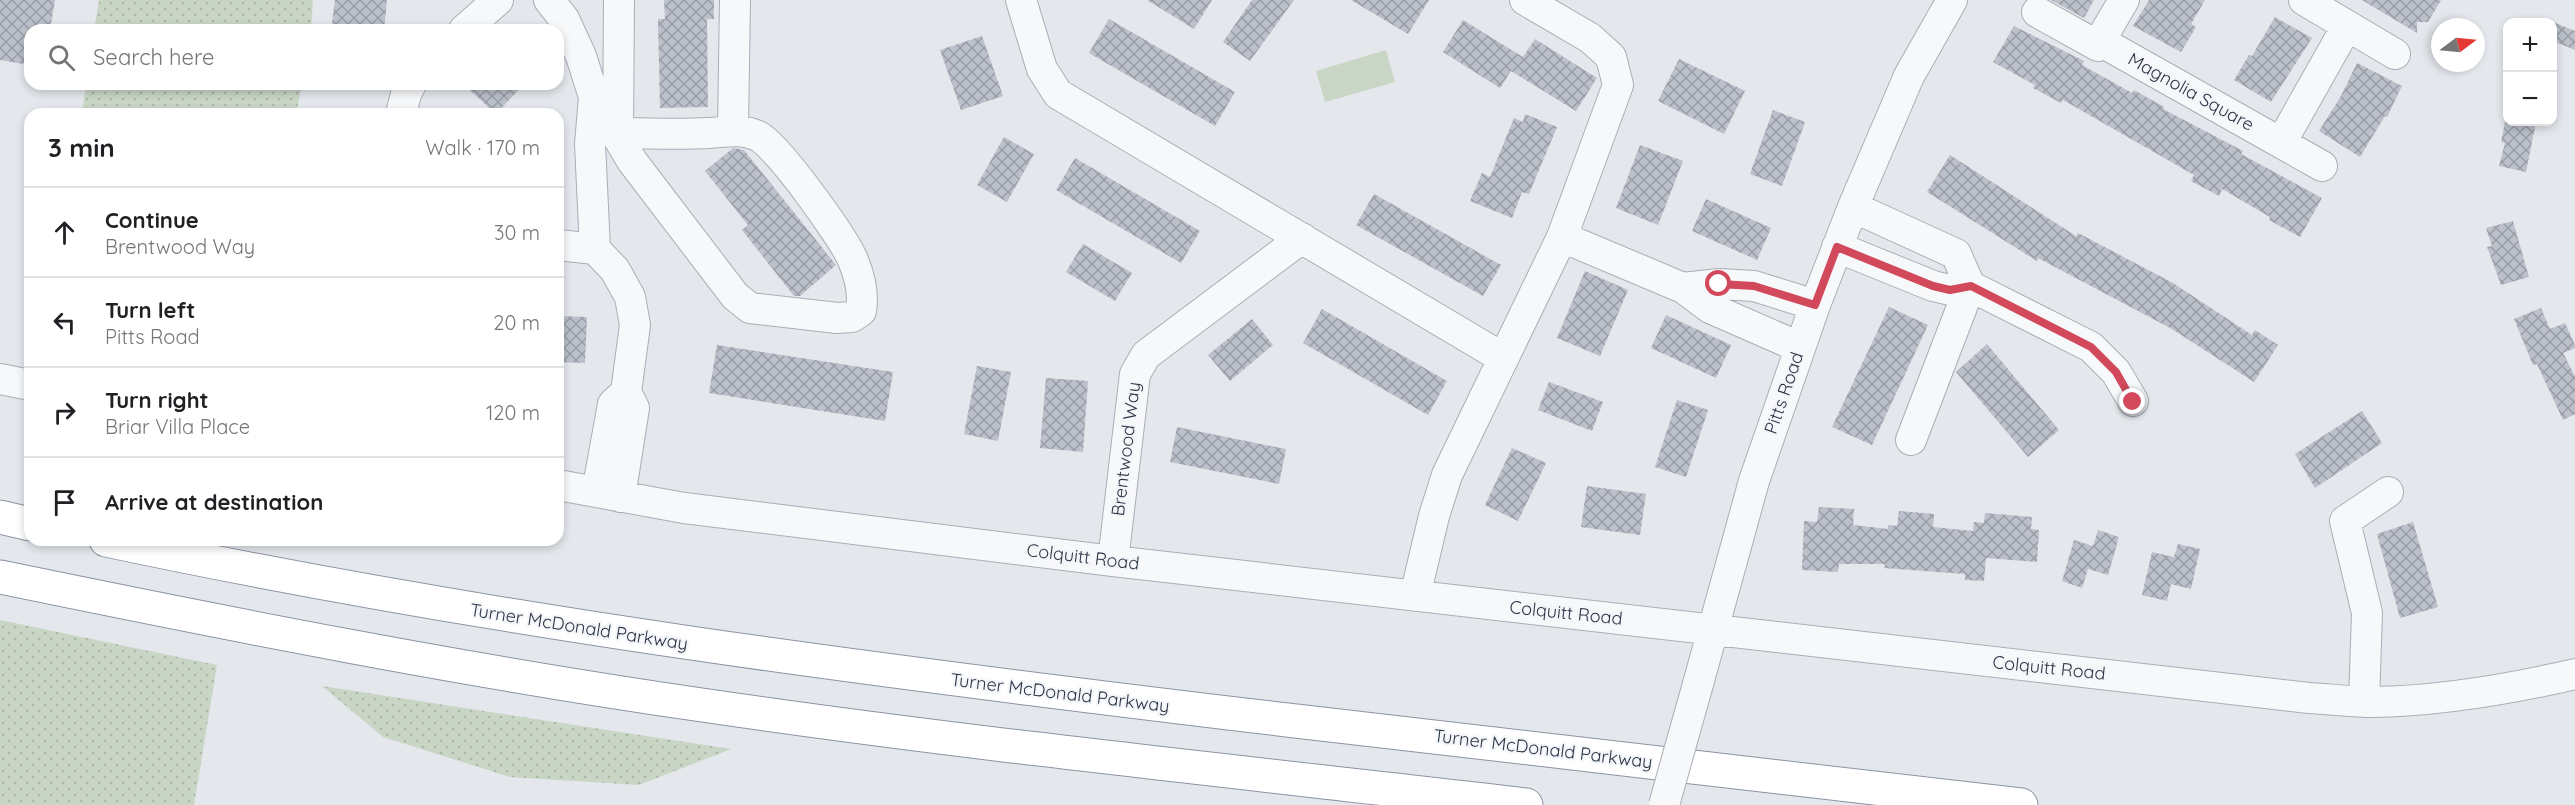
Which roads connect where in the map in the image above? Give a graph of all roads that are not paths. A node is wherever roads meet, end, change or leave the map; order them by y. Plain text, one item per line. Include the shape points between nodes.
1 (498, 0) edge
2 (549, 0) edge
3 (619, 0) edge
4 (735, 0) edge
5 (1021, 0) edge
6 (1525, 0) edge
7 (1952, 0) edge
8 (2124, 0) edge
9 (2304, 0) edge
10 (2037, 12) dead end
11 (471, 24) edge
12 (2347, 26) junction
13 (2100, 42) junction
14 (2395, 54) dead end
15 (408, 90) edge
16 (594, 97) junction
17 (402, 108) edge
18 (733, 129) junction
19 (618, 133) junction
20 (2281, 143) junction
21 (2322, 166) dead end
22 (1853, 207) junction
23 (1562, 237) junction
24 (1302, 238) junction
25 (564, 246) edge
26 (1837, 247) junction
27 (595, 249) junction
28 (1971, 286) junction
29 (1683, 288) junction
30 (1815, 305) junction
31 (1799, 347) junction
32 (1503, 358) junction
33 (0, 379) edge
34 (24, 384) edge
35 (2133, 402) dead end
36 (1911, 440) dead end
37 (564, 486) edge
38 (2388, 492) dead end
39 (608, 494) junction
40 (0, 518) edge
41 (24, 523) edge
42 (135, 546) edge
43 (1113, 561) junction
44 (0, 576) edge
45 (1415, 596) junction
46 (1713, 630) junction
47 (2575, 674) edge
48 (2364, 702) junction
49 (1526, 805) edge
50 (1664, 805) edge
51 (2021, 805) edge

1 - 11 street
2 - 16 street via 564,19
3 - 19 street
4 - 18 street
5 - 24 street via 1042,69 1058,94
6 - 23 street via 1590,38 1611,57 1618,85
7 - 22 street, Pitts Road via 1909,76
8 - 13 street
9 - 12 street
10 - 13 street, Magnolia Square via 2098,46
12 - 14 street
12 - 20 street
13 - 20 street, Magnolia Square
15 - 17 street
16 - 19 street
16 - 27 street via 590,144
18 - 19 street via 709,133
18 - 19 street via 759,136 779,155 842,238 860,285 861,311 852,317 837,318 750,308 735,296 632,160
20 - 21 street, Magnolia Square
22 - 26 street, Pitts Road
22 - 28 street via 1956,254
23 - 29 street
23 - 32 street
24 - 32 street
24 - 43 street, Brentwood Way via 1146,355 1135,374
25 - 27 street
26 - 28 street via 1933,286 1950,290
26 - 30 street, Pitts Road
27 - 39 street via 615,270 630,297 635,325 626,392 634,408
28 - 35 street via 2091,347 2116,372
28 - 36 street
29 - 30 street via 1754,286
29 - 31 street via 1710,308
30 - 31 street, Pitts Road
31 - 46 street, Pitts Road via 1754,481
32 - 45 street via 1447,475
33 - 34 street
37 - 39 street, Colquitt Road
38 - 48 street via 2345,521 2367,613
39 - 43 street, Colquitt Road via 684,508
40 - 41 highway
42 - 51 highway, Turner McDonald Parkway via 426,602 706,647 992,685
43 - 45 street, Colquitt Road
44 - 49 highway via 414,658 699,705
45 - 46 street, Colquitt Road
46 - 48 street, Colquitt Road
46 - 50 street, Pitts Road, bridge
47 - 48 street, Colquitt Road via 2417,700

